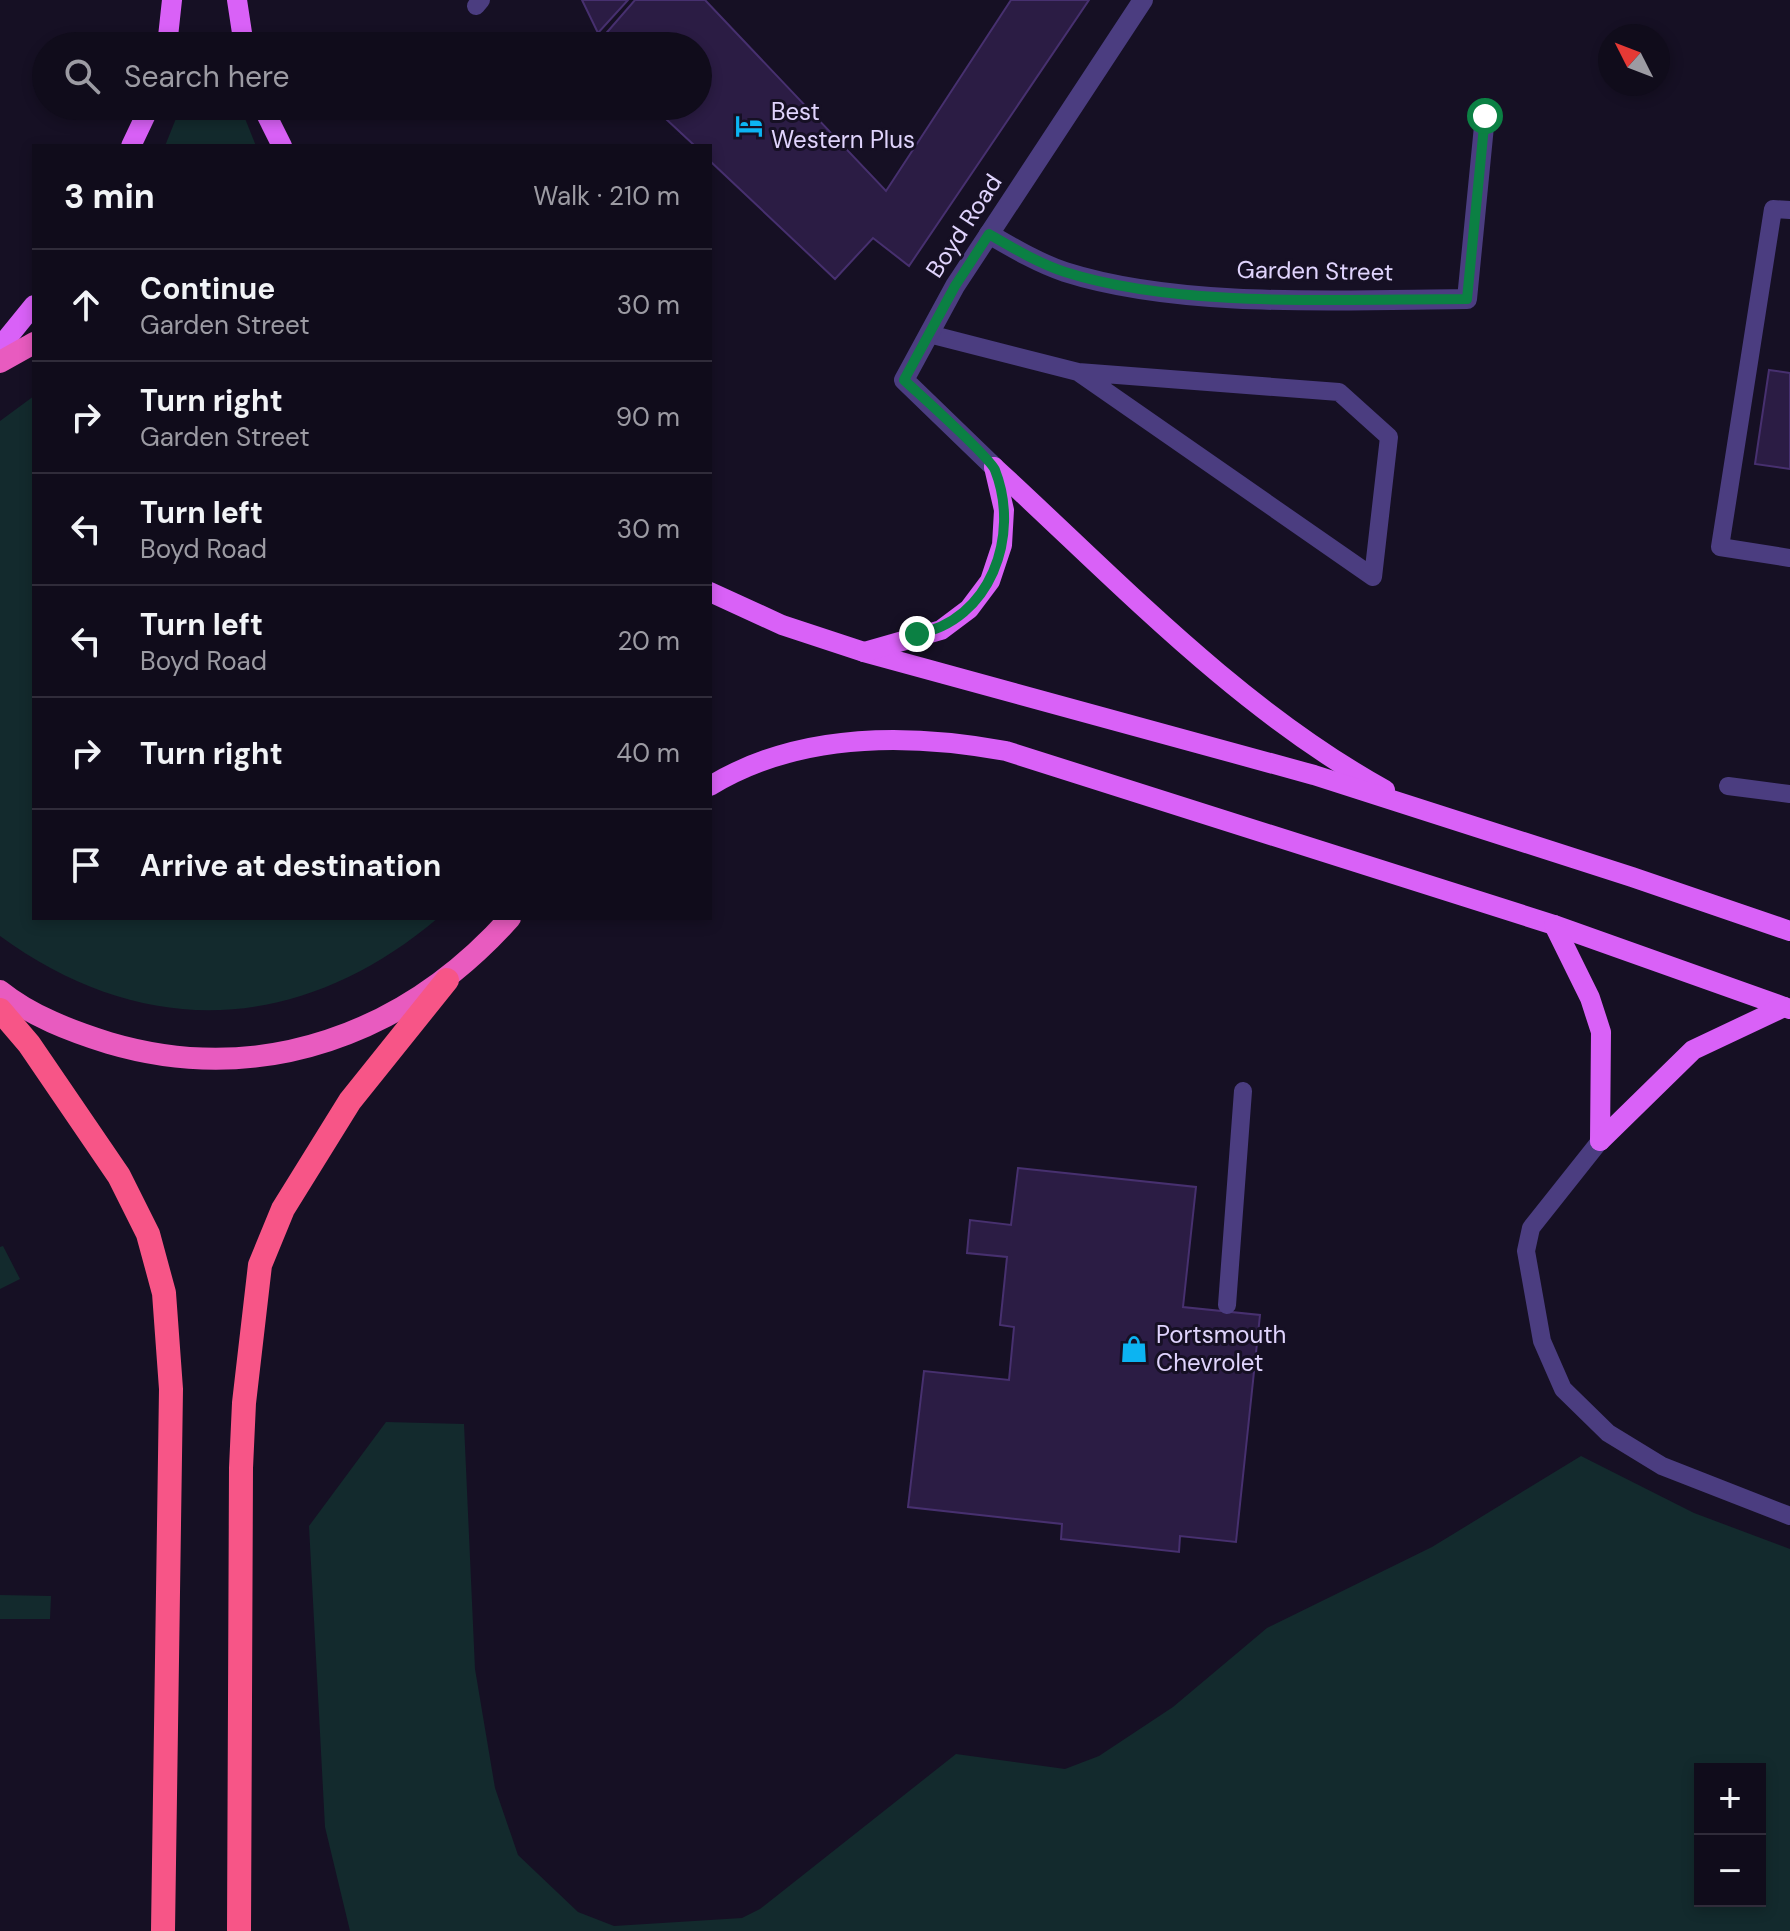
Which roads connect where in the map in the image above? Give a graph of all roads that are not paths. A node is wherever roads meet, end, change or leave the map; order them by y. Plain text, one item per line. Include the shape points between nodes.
1 (172, 0) edge
2 (237, 0) edge
3 (1143, 0) edge
4 (169, 32) edge
5 (242, 32) edge
6 (1485, 116) dead end
7 (143, 120) edge
8 (269, 120) edge
9 (132, 144) edge
10 (281, 144) edge
11 (1790, 210) edge
12 (989, 234) junction
13 (32, 307) edge
14 (929, 334) junction
15 (32, 344) edge
16 (0, 347) edge
17 (0, 362) edge
18 (1078, 372) junction
19 (994, 467) junction
20 (1790, 558) edge
21 (712, 593) edge
22 (864, 652) junction
23 (712, 785) edge
24 (1728, 786) dead end
25 (1790, 794) edge
26 (1426, 813) junction
27 (508, 920) edge
28 (515, 920) edge
29 (1554, 925) junction
30 (1790, 931) edge
31 (483, 948) junction
32 (447, 980) junction
33 (0, 991) edge
34 (1787, 1008) edge
35 (0, 1010) edge
36 (1243, 1091) dead end
37 (1600, 1141) junction
38 (1227, 1305) dead end
39 (1790, 1516) edge
40 (163, 1931) edge
41 (239, 1931) edge

1 - 4 main road
2 - 5 main road
3 - 12 street, Boyd Road
6 - 12 street, Garden Street via 1467,299 1265,298 1157,291 1064,271
7 - 9 main road
8 - 10 main road
11 - 20 lane via 1773,209 1720,547
12 - 14 street, Boyd Road
13 - 16 main road
14 - 18 lane
14 - 19 street, Boyd Road via 904,380
15 - 17 highway
18 - 18 lane via 1339,392 1389,437 1373,577
19 - 22 main road via 1004,510 1002,545 990,581 969,609 941,630
19 - 26 main road via 1230,683 1332,758
21 - 22 main road via 782,625
22 - 26 main road via 1314,775
23 - 29 main road via 789,753 828,745 892,738 955,741 1006,751 1234,821
24 - 25 lane
26 - 30 main road
27 - 31 highway
28 - 31 main road
29 - 34 main road
29 - 37 main road via 1601,1032
31 - 32 highway
32 - 33 highway via 365,1029 273,1055 225,1058 130,1049 46,1019
32 - 41 highway via 350,1101 283,1209 260,1265 241,1468
34 - 37 main road via 1693,1050
35 - 40 highway via 119,1176 148,1234 164,1293 171,1389
36 - 38 lane
37 - 39 lane via 1531,1228 1526,1251 1542,1341 1563,1389 1608,1433 1662,1466

